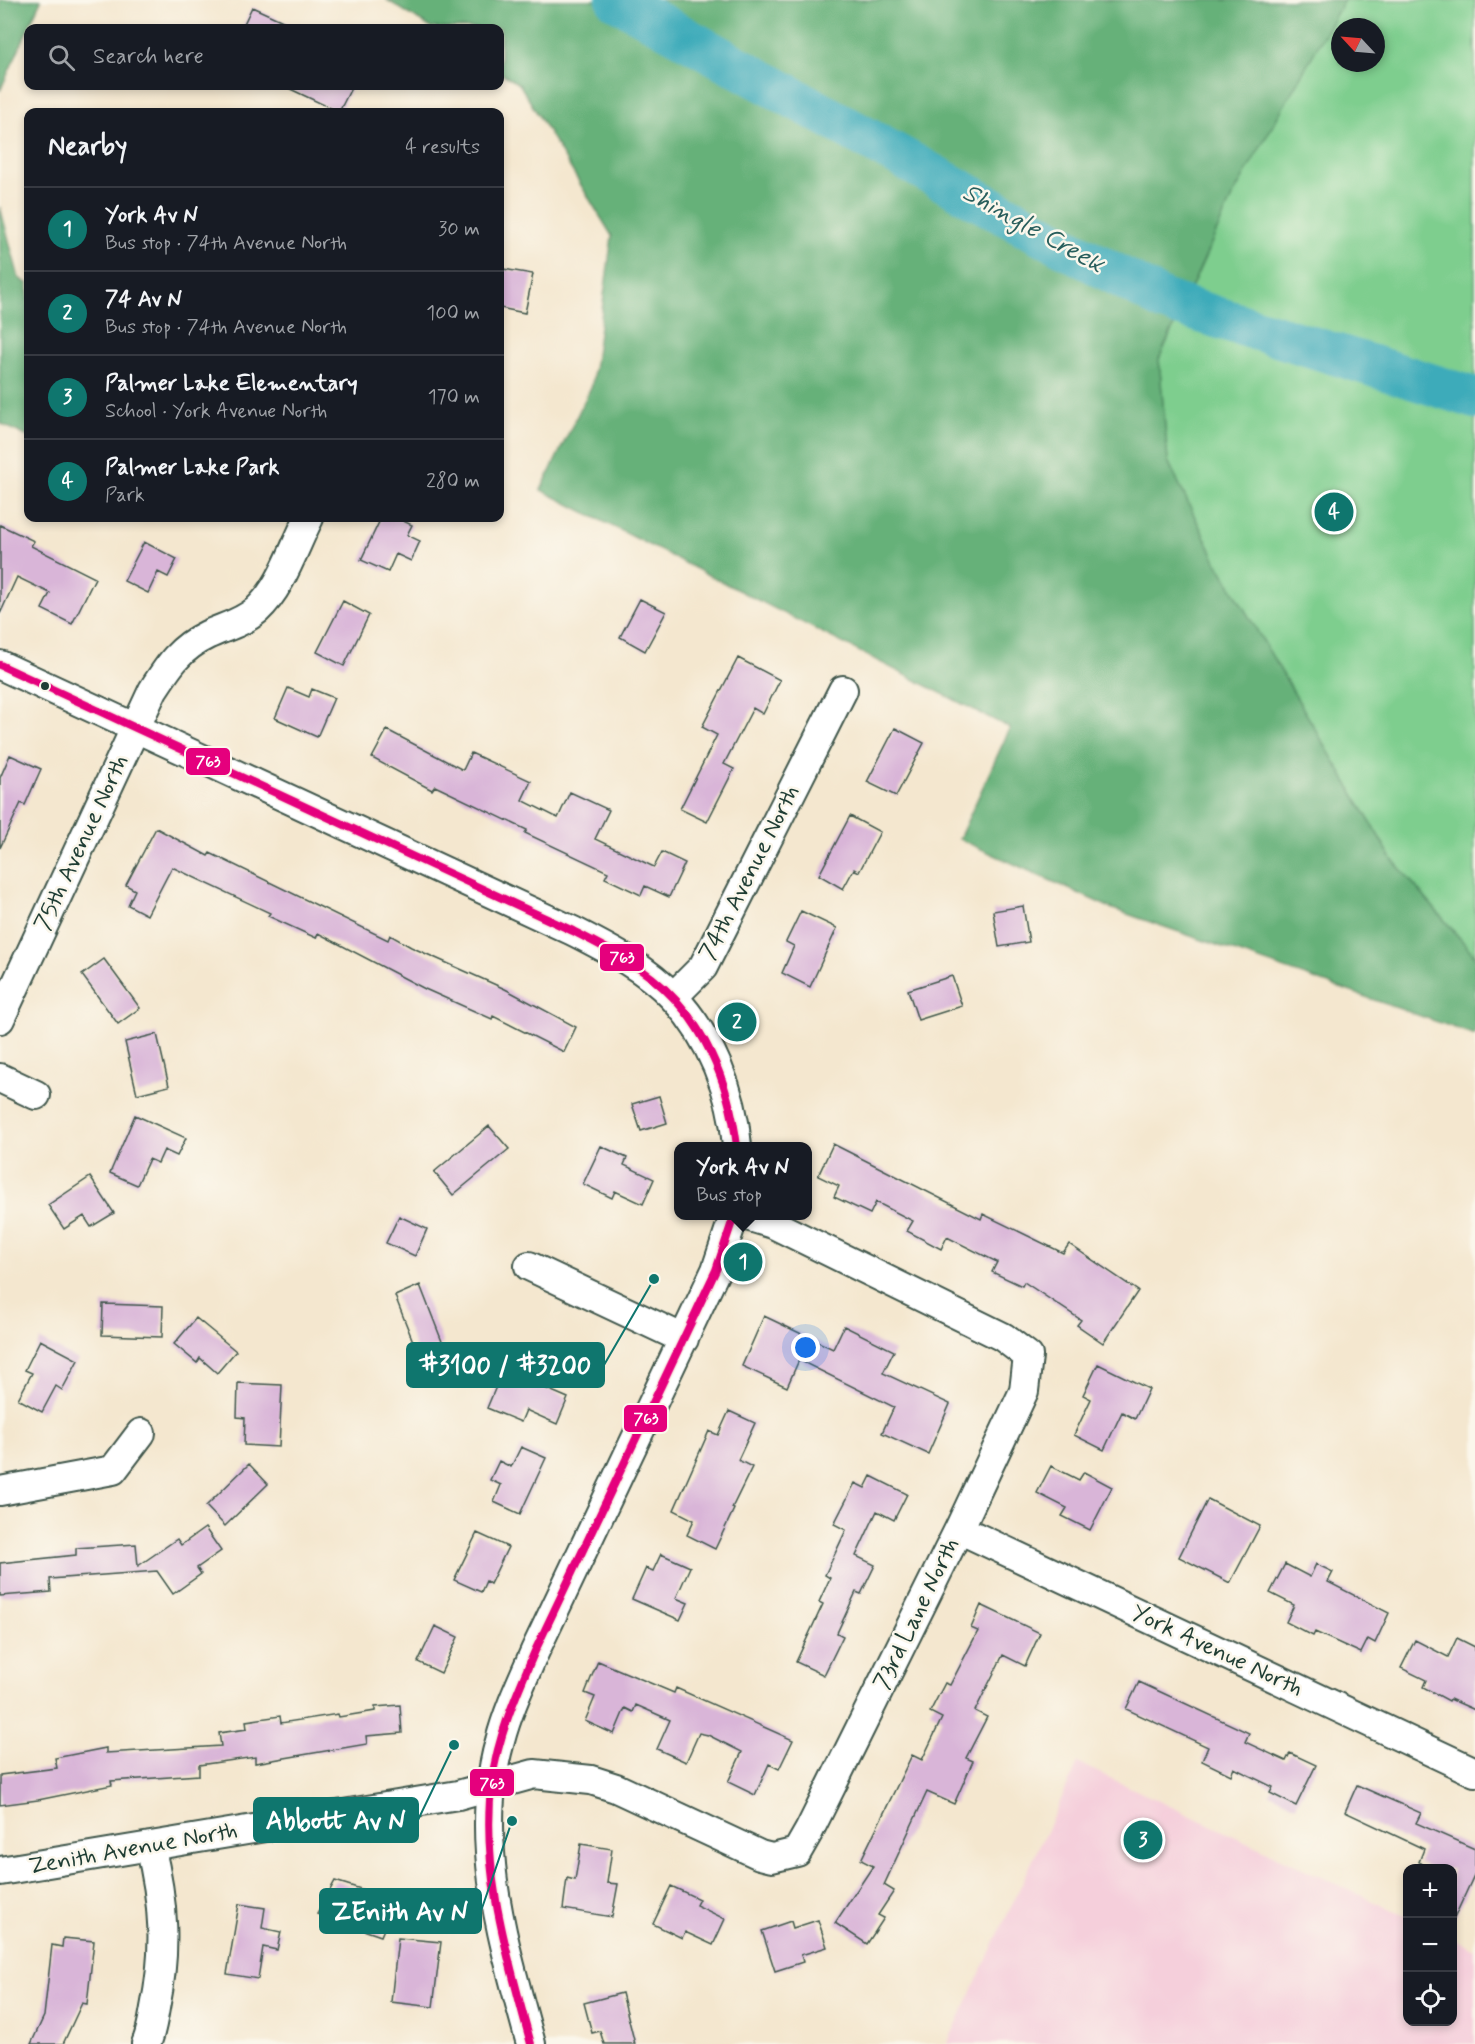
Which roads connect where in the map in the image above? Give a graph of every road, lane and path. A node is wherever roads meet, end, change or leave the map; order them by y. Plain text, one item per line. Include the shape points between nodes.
1 (307, 522) edge
2 (0, 665) edge
3 (843, 690) dead end
4 (136, 728) junction
5 (673, 997) junction
6 (0, 1018) edge
7 (0, 1078) edge
8 (36, 1095) dead end
9 (736, 1142) edge
10 (732, 1220) edge
11 (761, 1220) edge
12 (528, 1266) dead end
13 (684, 1339) junction
14 (141, 1433) dead end
15 (0, 1491) edge
16 (959, 1529) junction
17 (1475, 1772) edge
18 (492, 1785) junction
19 (150, 1846) junction
20 (783, 1857) joint
21 (0, 1871) edge
22 (146, 2044) edge
23 (531, 2044) edge

1 - 4 street, 75th Avenue North via 284,571 257,610 237,624 188,646 171,662
2 - 4 street
3 - 5 street, 74th Avenue North via 703,967
4 - 5 street via 600,945
4 - 6 street, 75th Avenue North
5 - 9 street via 713,1059 730,1105
7 - 8 street
10 - 13 street via 716,1270
11 - 16 street, 73rd Lane North via 1003,1336 1028,1356 1024,1391
12 - 13 street
13 - 18 street via 521,1683 499,1742
14 - 15 street via 113,1470
16 - 17 street, York Avenue North
16 - 20 street, 73rd Lane North via 809,1831 797,1852
18 - 19 street, Zenith Avenue North via 458,1795
18 - 20 street, Zenith Avenue North via 534,1774 591,1780 760,1855
18 - 23 street via 492,1877 501,1931
19 - 21 street, Zenith Avenue North
19 - 22 street via 164,1934 159,1985

